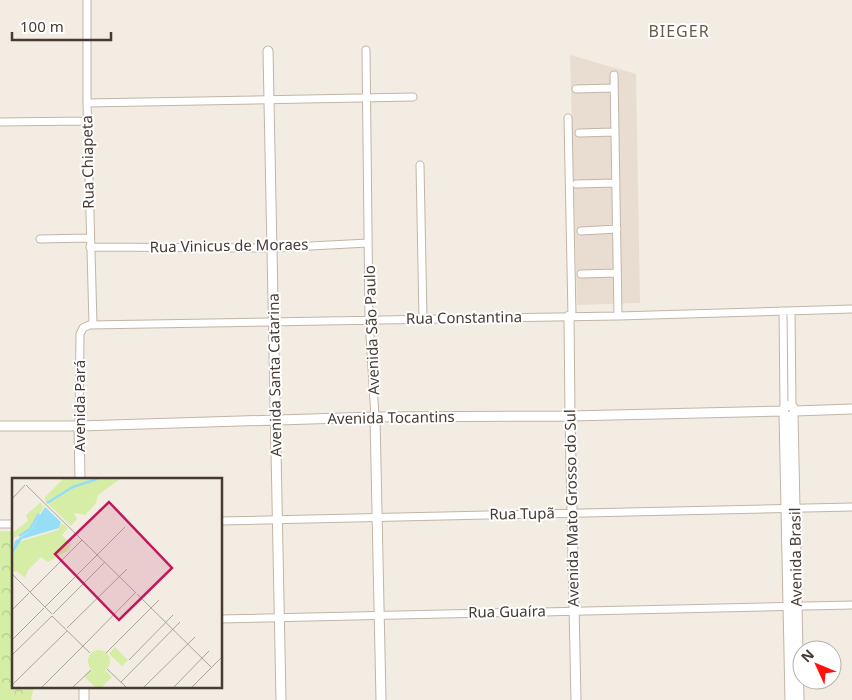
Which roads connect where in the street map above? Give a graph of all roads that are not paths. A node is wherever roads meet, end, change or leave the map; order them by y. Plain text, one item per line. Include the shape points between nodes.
1 (87, 0) edge
2 (268, 50) dead end
3 (366, 50) dead end
4 (614, 75) dead end
5 (613, 88) junction
6 (576, 89) dead end
7 (367, 98) junction
8 (413, 98) dead end
9 (269, 100) junction
10 (87, 103) junction
11 (568, 118) dead end
12 (0, 122) edge
13 (88, 122) junction
14 (615, 132) junction
15 (579, 134) dead end
16 (420, 164) dead end
17 (616, 183) junction
18 (576, 184) dead end
19 (617, 229) junction
20 (581, 231) dead end
21 (90, 238) junction
22 (40, 239) dead end
23 (368, 244) junction
24 (90, 247) junction
25 (272, 248) junction
26 (617, 273) junction
27 (581, 274) dead end
28 (852, 309) edge
29 (783, 311) junction
30 (791, 311) junction
31 (571, 316) junction
32 (618, 316) junction
33 (423, 318) junction
34 (370, 320) junction
35 (274, 321) junction
36 (93, 324) junction
37 (852, 409) edge
38 (788, 411) junction
39 (570, 416) junction
40 (375, 418) junction
41 (276, 420) junction
42 (0, 426) edge
43 (79, 426) junction
44 (80, 478) edge
45 (852, 507) edge
46 (791, 508) junction
47 (573, 513) junction
48 (378, 517) junction
49 (278, 520) junction
50 (222, 521) edge
51 (852, 605) edge
52 (792, 606) junction
53 (574, 611) junction
54 (379, 615) junction
55 (280, 618) junction
56 (222, 619) edge
57 (281, 700) edge
58 (381, 700) edge
59 (576, 700) edge
60 (790, 700) edge
61 (799, 700) edge

1 - 10 street, Rua Chiapeta
2 - 9 street, Avenida Santa Catarina
3 - 7 street, Avenida São Paulo
4 - 5 street
5 - 6 street
5 - 14 street
7 - 8 street
7 - 9 street
7 - 23 street, Avenida São Paulo
9 - 10 street
9 - 25 street, Avenida Santa Catarina
10 - 13 street, Rua Chiapeta
11 - 31 street
12 - 13 street
13 - 21 street, Rua Chiapeta
14 - 15 street
14 - 17 street
16 - 33 street
17 - 18 street
17 - 19 street
19 - 20 street
19 - 26 street
21 - 22 street
21 - 24 street, Rua Chiapeta
23 - 25 street, Rua Vinicus de Moraes
23 - 34 street, Avenida São Paulo
24 - 25 street, Rua Vinicus de Moraes
24 - 36 street, Rua Chiapeta
25 - 35 street, Avenida Santa Catarina
26 - 27 street
26 - 32 street
28 - 30 street, Rua Constantina
29 - 30 street, Rua Constantina
29 - 32 street, Rua Constantina
29 - 38 street, Avenida Brasil
30 - 38 street, Avenida Brasil
31 - 32 street, Rua Constantina
31 - 33 street, Rua Constantina
31 - 39 street, Avenida Mato Grosso do Sul
33 - 34 street, Rua Constantina
34 - 35 street, Rua Constantina
34 - 40 street, Avenida São Paulo
35 - 36 street, Rua Constantina
35 - 41 street, Avenida Santa Catarina
36 - 43 street, Avenida Pará via 84,326 80,334
37 - 38 street, Avenida Tocantins
38 - 39 street, Avenida Tocantins
38 - 46 street, Avenida Brasil
39 - 40 street, Avenida Tocantins
39 - 47 street, Avenida Mato Grosso do Sul
40 - 41 street, Avenida Tocantins
40 - 48 street, Avenida São Paulo
41 - 43 street, Avenida Tocantins
41 - 49 street, Avenida Santa Catarina
42 - 43 street, Avenida Tocantins
43 - 44 street, Avenida Pará
45 - 46 street, Rua Tupã
46 - 47 street, Rua Tupã
46 - 52 street, Avenida Brasil
47 - 48 street, Rua Tupã
47 - 53 street, Avenida Mato Grosso do Sul
48 - 49 street, Rua Tupã
48 - 54 street, Avenida São Paulo
49 - 50 street, Rua Tupã
49 - 55 street, Avenida Santa Catarina
51 - 52 street, Rua Guaíra
52 - 53 street, Rua Guaíra
52 - 60 street, Avenida Brasil
52 - 61 street, Avenida Brasil
53 - 54 street, Rua Guaíra
53 - 59 street, Avenida Mato Grosso do Sul
54 - 55 street, Rua Guaíra
54 - 58 street, Avenida São Paulo
55 - 56 street, Rua Guaíra
55 - 57 street, Avenida Santa Catarina

